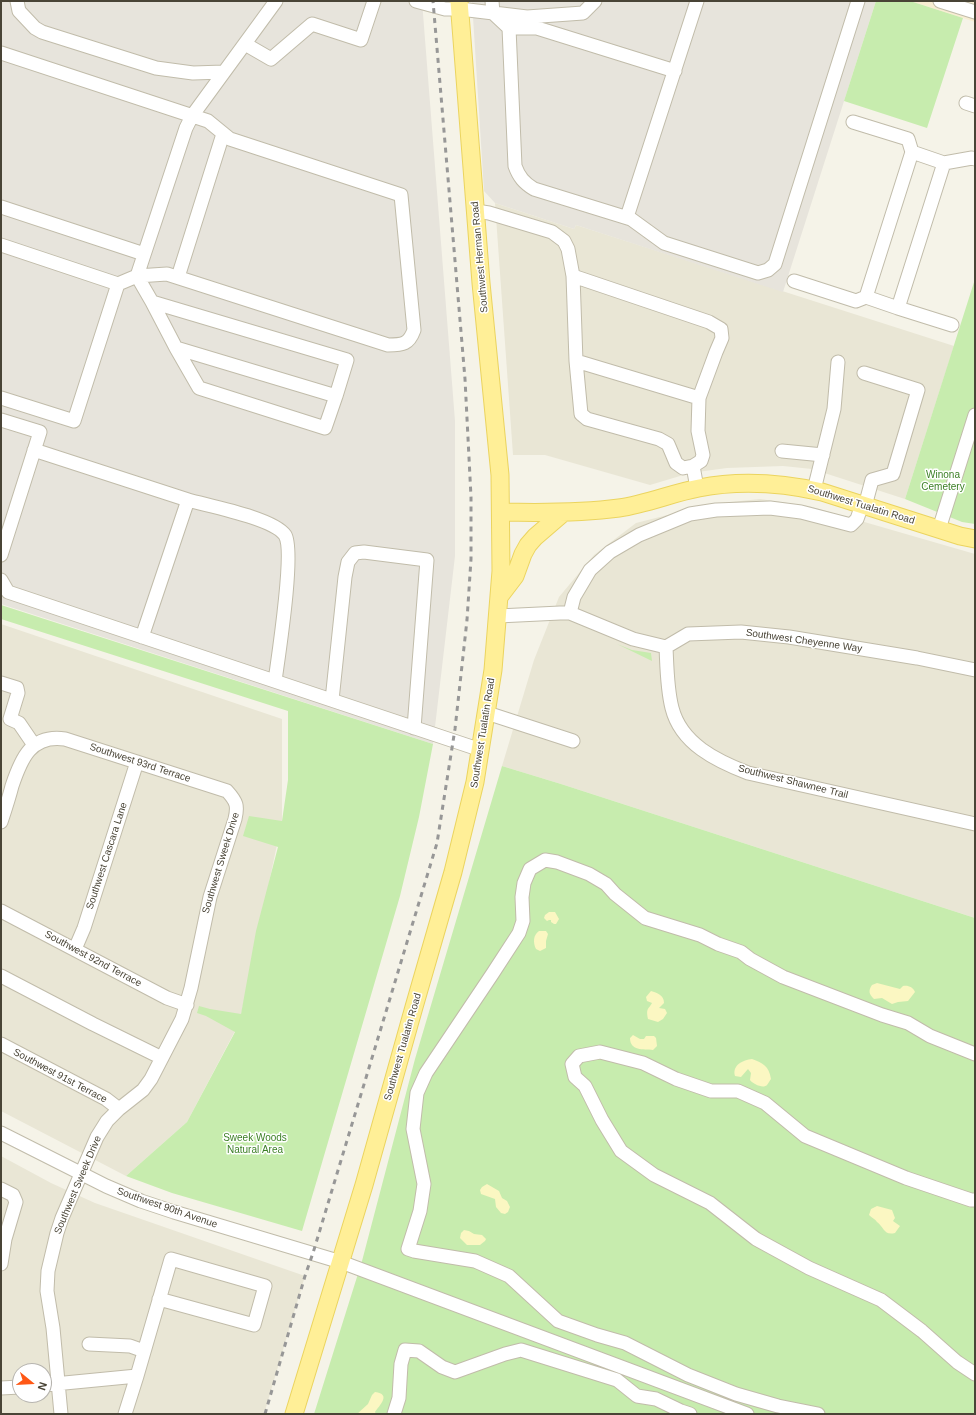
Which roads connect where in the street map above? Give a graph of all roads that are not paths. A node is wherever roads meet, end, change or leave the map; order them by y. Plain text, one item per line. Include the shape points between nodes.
1 (17, 1) edge
2 (276, 1) edge
3 (374, 1) edge
4 (416, 1) edge
5 (595, 1) edge
6 (698, 1) edge
7 (858, 1) edge
8 (940, 1) edge
9 (460, 5) edge
10 (493, 7) edge
11 (975, 12) edge
12 (509, 28) junction
13 (245, 44) junction
14 (1, 53) edge
15 (675, 71) junction
16 (224, 72) junction
17 (192, 116) junction
18 (853, 122) dead end
19 (223, 134) junction
20 (912, 152) junction
21 (975, 159) edge
22 (944, 163) junction
23 (1, 207) edge
24 (476, 212) junction
25 (627, 217) junction
26 (1, 245) edge
27 (144, 254) junction
28 (137, 276) junction
29 (573, 276) junction
30 (178, 277) junction
31 (794, 281) dead end
32 (118, 284) junction
33 (866, 297) junction
34 (152, 302) junction
35 (898, 308) junction
36 (952, 325) dead end
37 (176, 348) junction
38 (576, 361) junction
39 (838, 362) dead end
40 (864, 373) dead end
41 (336, 396) junction
42 (1, 398) edge
43 (699, 398) junction
44 (975, 415) edge
45 (1, 420) edge
46 (34, 450) junction
47 (782, 450) dead end
48 (822, 455) junction
49 (693, 466) junction
50 (697, 488) junction
51 (814, 490) junction
52 (188, 500) junction
53 (864, 505) junction
54 (501, 512) junction
55 (564, 512) junction
56 (939, 529) junction
57 (975, 539) edge
58 (1, 555) edge
59 (1, 580) edge
60 (499, 597) junction
61 (570, 613) junction
62 (498, 616) junction
63 (142, 637) junction
64 (666, 647) junction
65 (975, 670) edge
66 (275, 681) junction
67 (1, 683) edge
68 (332, 700) junction
69 (487, 713) junction
70 (6, 718) edge
71 (414, 728) junction
72 (573, 741) dead end
73 (39, 743) junction
74 (481, 750) junction
75 (137, 762) junction
76 (234, 799) joint
77 (1, 822) edge
78 (975, 824) edge
79 (1, 911) edge
80 (75, 949) junction
81 (1, 976) edge
82 (187, 1005) junction
83 (1, 1044) edge
84 (975, 1054) edge
85 (162, 1058) junction
86 (119, 1109) junction
87 (1, 1133) edge
88 (81, 1174) junction
89 (1, 1189) edge
90 (975, 1200) edge
91 (341, 1262) junction
92 (1, 1264) edge
93 (159, 1299) junction
94 (89, 1344) dead end
95 (144, 1351) junction
96 (975, 1374) edge
97 (137, 1376) junction
98 (52, 1384) edge
99 (58, 1384) junction
100 (12, 1387) edge
101 (1, 1388) edge
102 (61, 1414) edge
103 (125, 1414) edge
104 (294, 1414) edge
105 (394, 1414) edge
106 (690, 1414) edge
107 (747, 1414) edge
108 (818, 1414) edge

1 - 16 street via 19,11 42,32 156,68 192,73
2 - 13 street
3 - 13 street via 361,40 312,24 271,59
4 - 9 street via 445,9
5 - 10 street via 583,13 527,17
6 - 15 street
7 - 25 street via 775,264 768,270 758,273 664,243
8 - 11 street
9 - 10 street
9 - 24 main road, Southwest Herman Road
10 - 12 street
12 - 15 street via 537,28
12 - 25 street via 515,166 518,175 534,189
13 - 16 street
14 - 17 street
15 - 25 street
16 - 17 street
17 - 19 street via 208,121
17 - 27 street via 181,138
18 - 20 street via 908,139
19 - 30 street
19 - 30 street via 230,139 401,194 414,330 411,338 400,345 388,345
20 - 22 street
20 - 33 street
21 - 22 street
22 - 35 street
23 - 27 street
24 - 29 street via 490,213 559,236 568,249
24 - 54 main road, Southwest Herman Road via 500,475
26 - 32 street
27 - 28 street
28 - 30 street via 167,274
28 - 32 street
28 - 34 street
29 - 38 street
29 - 43 street via 709,322 721,329 722,338
31 - 33 street via 856,301
32 - 42 street via 74,421
33 - 35 street
34 - 37 street
34 - 41 street via 347,360
35 - 36 street
37 - 41 street
37 - 41 street via 199,388 325,428
38 - 43 street
38 - 49 street via 582,414 587,419 659,439 668,444 676,463 683,468
39 - 48 street via 834,409
40 - 53 street via 918,390 893,474 872,480
43 - 49 street via 698,431 703,455 701,461
44 - 56 street
45 - 46 street via 40,432
46 - 52 street
46 - 58 street
47 - 48 street
48 - 51 street
49 - 50 street
50 - 51 main road, Southwest Tualatin Road via 768,483
50 - 55 main road, Southwest Tualatin Road via 636,505
51 - 53 main road, Southwest Tualatin Road
52 - 63 street
52 - 66 street via 261,520 284,535 287,542 287,570
53 - 56 main road, Southwest Tualatin Road
53 - 61 street via 857,519 850,525 801,512 770,508 716,510 690,514 662,524 639,534 610,552 590,570 574,597
54 - 55 main road, Southwest Tualatin Road
54 - 60 main road, Southwest Tualatin Road
55 - 60 main road via 528,545 515,576
56 - 57 main road, Southwest Tualatin Road
59 - 63 street via 8,592
60 - 62 main road, Southwest Tualatin Road
61 - 62 street
61 - 64 street via 633,639
62 - 69 main road, Southwest Tualatin Road
63 - 66 street
64 - 65 street, Southwest Cheyenne Way via 688,634 741,632 789,637
64 - 78 street, Southwest Shawnee Trail via 672,710 681,728 707,754 728,766 748,773
66 - 68 street
67 - 70 street via 17,688 18,693
68 - 71 street
68 - 71 street via 348,562 355,553 364,552 427,560
69 - 72 street
69 - 74 main road, Southwest Tualatin Road
70 - 73 street via 19,723
71 - 74 street
73 - 75 street, Southwest 93rd Terrace via 54,737 65,739
73 - 77 street via 25,754
74 - 91 main road, Southwest Tualatin Road via 453,872
75 - 76 street, Southwest 93rd Terrace via 227,791
75 - 80 street, Southwest Cascara Lane
76 - 82 street, Southwest Sweek Drive via 238,808 205,915
79 - 80 street, Southwest 92nd Terrace
80 - 82 street, Southwest 92nd Terrace via 167,998
81 - 85 street
82 - 85 street, Southwest Sweek Drive
83 - 86 street, Southwest 91st Terrace via 106,1099
84 - 108 street via 930,1036 908,1023 783,978 741,952 700,935 645,918 606,884 573,867 545,860 530,869 524,884 519,933 426,1073 417,1093 413,1129 424,1184 420,1211 408,1249 475,1261 509,1276 558,1321 625,1343 688,1375 736,1394
85 - 86 street, Southwest Sweek Drive via 144,1090
86 - 88 street, Southwest Sweek Drive via 107,1121 97,1137
87 - 88 street, Southwest 90th Avenue
88 - 91 street, Southwest 90th Avenue via 116,1191 174,1212
88 - 99 street, Southwest Sweek Drive via 62,1218 48,1271 47,1291
89 - 92 street via 13,1195 16,1202
90 - 96 street via 906,1178 805,1136 765,1103 738,1091 712,1091 643,1063 600,1052 579,1056 572,1064 575,1077 585,1086 621,1151 654,1175 710,1203 756,1239 809,1268 882,1300
91 - 104 main road, Southwest Tualatin Road
91 - 107 street, Southwest 90th Avenue
93 - 93 street via 254,1325 265,1286 171,1259
93 - 95 street
94 - 95 street via 130,1346
95 - 97 street
97 - 99 street
97 - 103 street
98 - 99 street
99 - 102 street, Southwest Sweek Drive
100 - 101 street
105 - 106 street via 399,1398 401,1364 405,1350 419,1351 442,1367 455,1372 521,1350 617,1380 637,1396 656,1399

